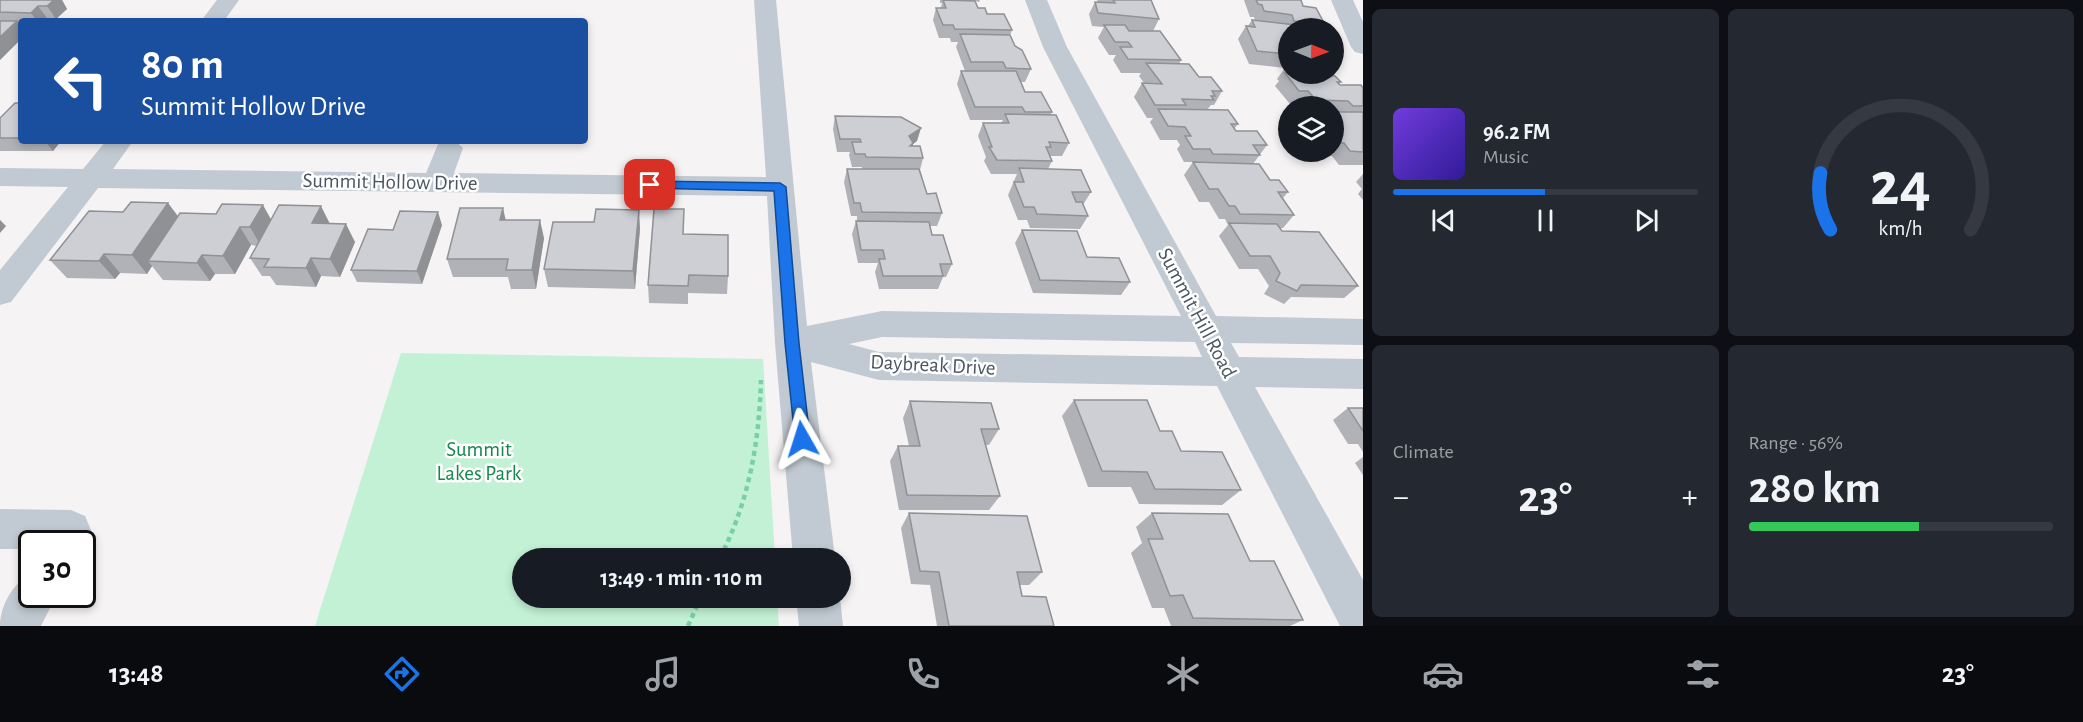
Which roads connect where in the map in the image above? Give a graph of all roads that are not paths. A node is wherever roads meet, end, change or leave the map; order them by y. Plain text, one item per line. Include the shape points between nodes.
1 (228, 0) edge
2 (765, 0) edge
3 (1036, 0) edge
4 (1342, 0) edge
5 (214, 18) edge
6 (1363, 47) edge
7 (118, 144) edge
8 (449, 148) dead end
9 (0, 177) edge
10 (91, 178) junction
11 (437, 183) junction
12 (780, 187) junction
13 (0, 293) edge
14 (1206, 329) junction
15 (1363, 332) edge
16 (792, 343) junction
17 (1229, 372) junction
18 (1363, 375) edge
19 (0, 529) edge
20 (71, 530) edge
21 (813, 548) edge
22 (27, 608) edge
23 (819, 608) edge
24 (1363, 624) edge
25 (17, 626) edge
26 (820, 626) edge

1 - 5 street
2 - 12 street
3 - 14 street, Summit Hill Road via 1055,47
4 - 6 street
7 - 10 street
8 - 11 street
9 - 10 street, Summit Hollow Drive
10 - 11 street, Summit Hollow Drive
10 - 13 street
11 - 12 street, Summit Hollow Drive
12 - 16 street
14 - 15 street, Daybreak Drive
14 - 16 street, Daybreak Drive via 882,324
14 - 17 street, Summit Hill Road
16 - 17 street, Daybreak Drive via 879,366
16 - 21 street
17 - 18 street, Daybreak Drive
17 - 24 street, Summit Hill Road
19 - 20 street
22 - 25 street
23 - 26 street

